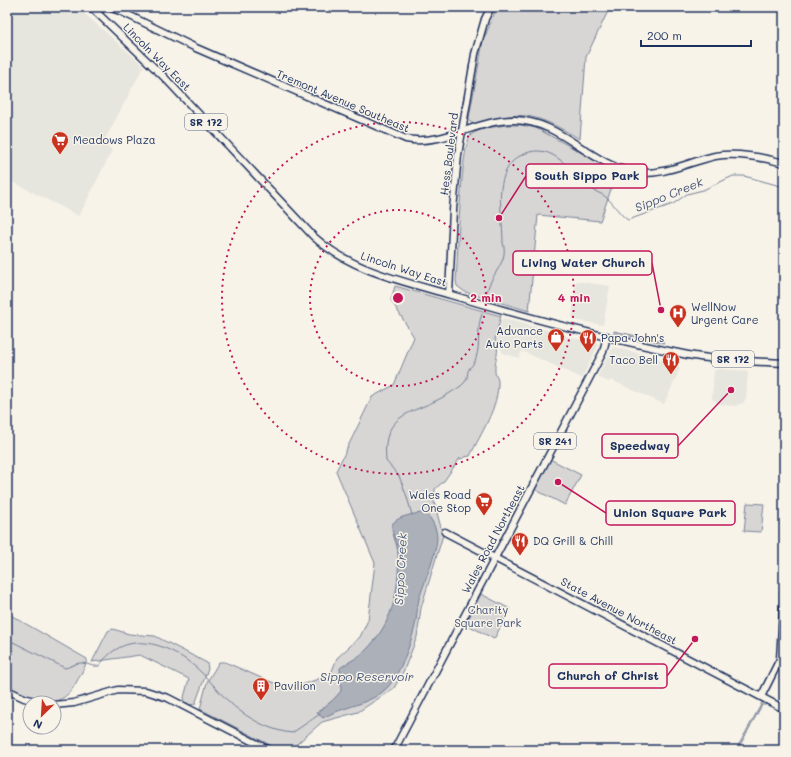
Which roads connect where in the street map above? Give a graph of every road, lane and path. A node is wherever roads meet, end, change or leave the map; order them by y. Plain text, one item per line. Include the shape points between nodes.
1 (104, 7) edge
2 (108, 7) edge
3 (491, 7) edge
4 (93, 9) edge
5 (461, 132) junction
6 (784, 163) edge
7 (449, 294) junction
8 (607, 336) junction
9 (784, 363) edge
10 (445, 532) dead end
11 (495, 557) junction
12 (784, 593) edge
13 (782, 657) edge
14 (7, 690) edge
15 (22, 696) edge
16 (761, 697) junction
17 (62, 704) edge
18 (784, 709) edge
19 (269, 750) edge
20 (394, 750) edge

1 - 4 street
2 - 5 street, Tremont Avenue Southeast via 401,138 422,141
3 - 5 street, Hess Boulevard via 475,54
4 - 7 street, Lincoln Way East / SR 172 via 161,74 323,244 343,258 366,269
5 - 6 street, Tremont Avenue Southeast via 505,120 532,122 563,135 608,164 637,173 661,172 723,156 749,156
5 - 7 street, Hess Boulevard via 455,180
7 - 8 street, Lincoln Way East / SR 172 via 553,324
8 - 9 street, Lincoln Way East / SR 172 via 688,355
8 - 11 street, Wales Road Northeast / SR 241 via 603,352
10 - 11 street, State Avenue Northeast
11 - 16 street, State Avenue Northeast
11 - 20 street, Wales Road Northeast / SR 241
12 - 13 street
13 - 16 street
14 - 15 street
16 - 18 street, State Avenue Northeast
17 - 19 street via 118,690 146,691 168,698

